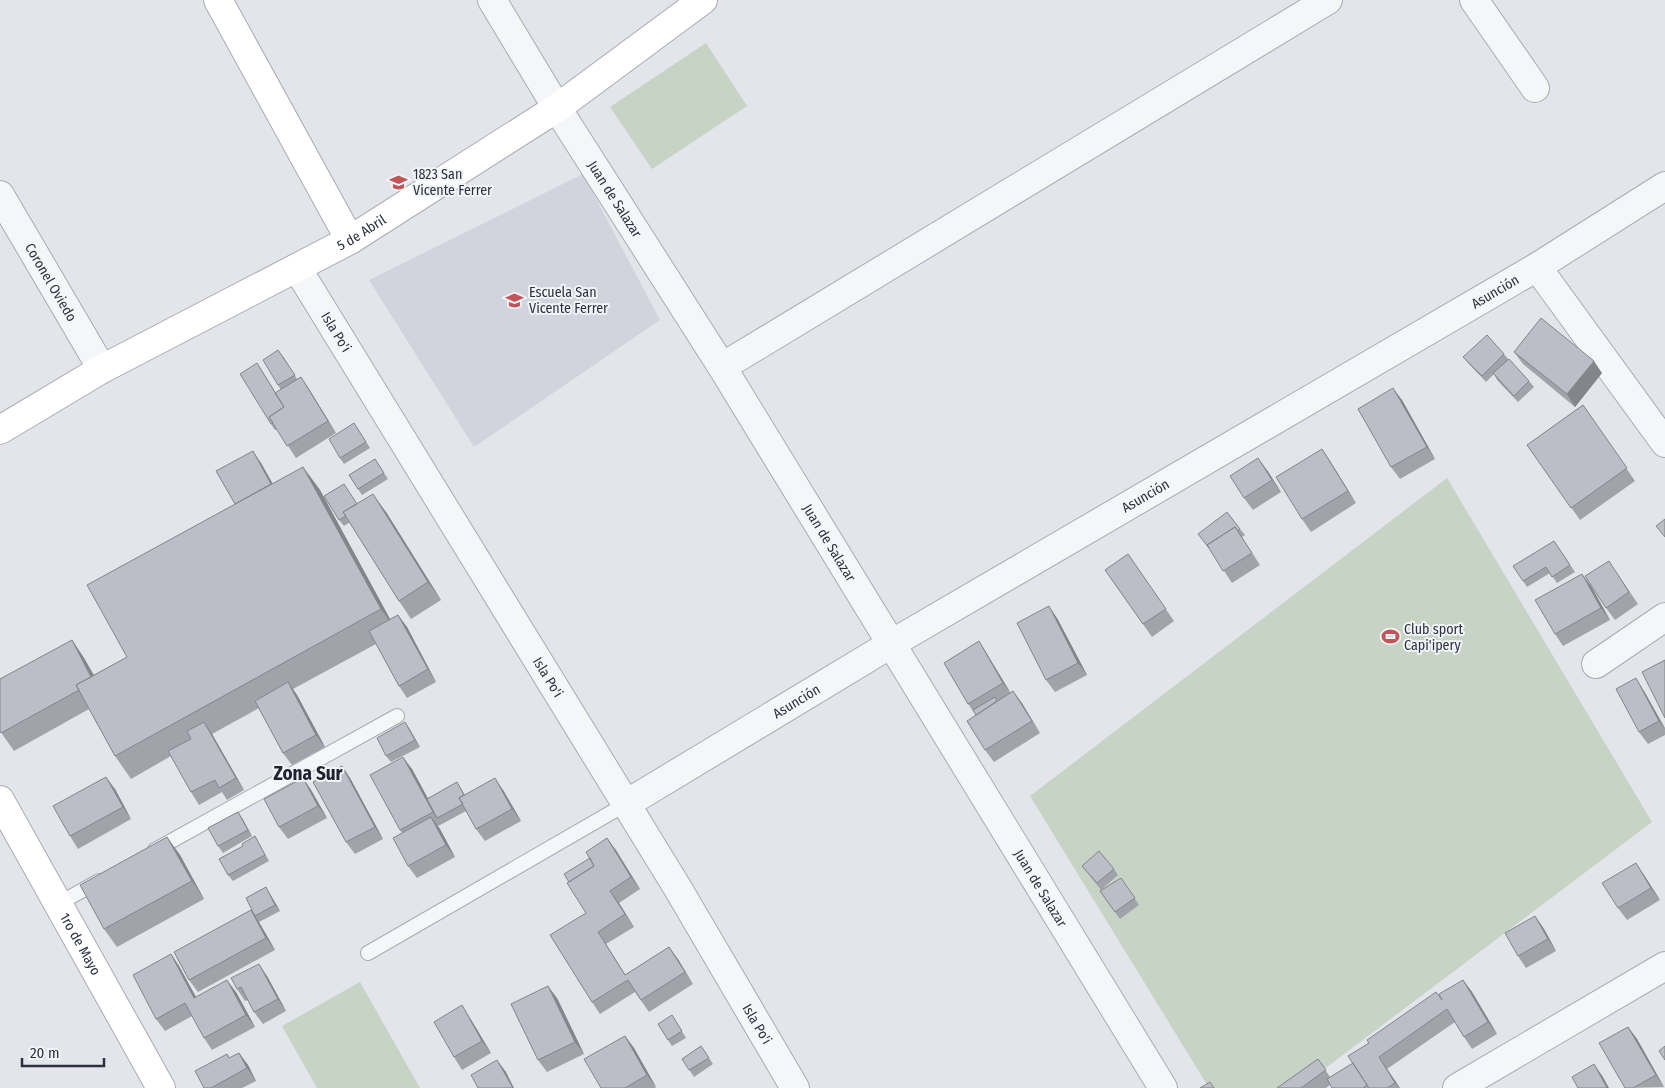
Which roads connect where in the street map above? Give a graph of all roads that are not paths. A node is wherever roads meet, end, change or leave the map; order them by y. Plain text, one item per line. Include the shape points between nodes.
1 (218, 0) edge
2 (492, 0) edge
3 (703, 0) edge
4 (1328, 0) edge
5 (1474, 0) edge
6 (1535, 88) dead end
7 (557, 108) junction
8 (1665, 186) edge
9 (0, 195) edge
10 (350, 240) junction
11 (1537, 267) junction
12 (297, 268) junction
13 (722, 367) junction
14 (102, 369) junction
15 (0, 430) edge
16 (1665, 443) edge
17 (1665, 617) edge
18 (891, 644) junction
19 (1596, 664) dead end
20 (397, 716) dead end
21 (0, 800) edge
22 (626, 804) junction
23 (145, 856) edge
24 (110, 875) edge
25 (58, 904) junction
26 (368, 953) dead end
27 (1665, 966) edge
28 (161, 1088) edge
29 (795, 1088) edge
30 (1163, 1088) edge
31 (1457, 1088) edge

1 - 10 street
2 - 7 street, Juan de Salazar
3 - 7 street, 5 de Abril
4 - 13 street
5 - 6 street
7 - 10 street, 5 de Abril
7 - 13 street, Juan de Salazar
8 - 11 street, Asunción
9 - 14 street, Coronel Oviedo
10 - 12 street, 5 de Abril
11 - 16 street
11 - 18 street, Asunción
12 - 14 street, 5 de Abril
12 - 22 street, Isla Po'i
13 - 18 street, Juan de Salazar
14 - 15 street, 5 de Abril
17 - 19 street
18 - 22 street, Asunción
18 - 30 street, Juan de Salazar
20 - 23 lane
21 - 25 street, 1ro de Mayo
22 - 26 lane
22 - 29 street, Isla Po'i
24 - 25 lane
25 - 28 street, 1ro de Mayo
27 - 31 street

